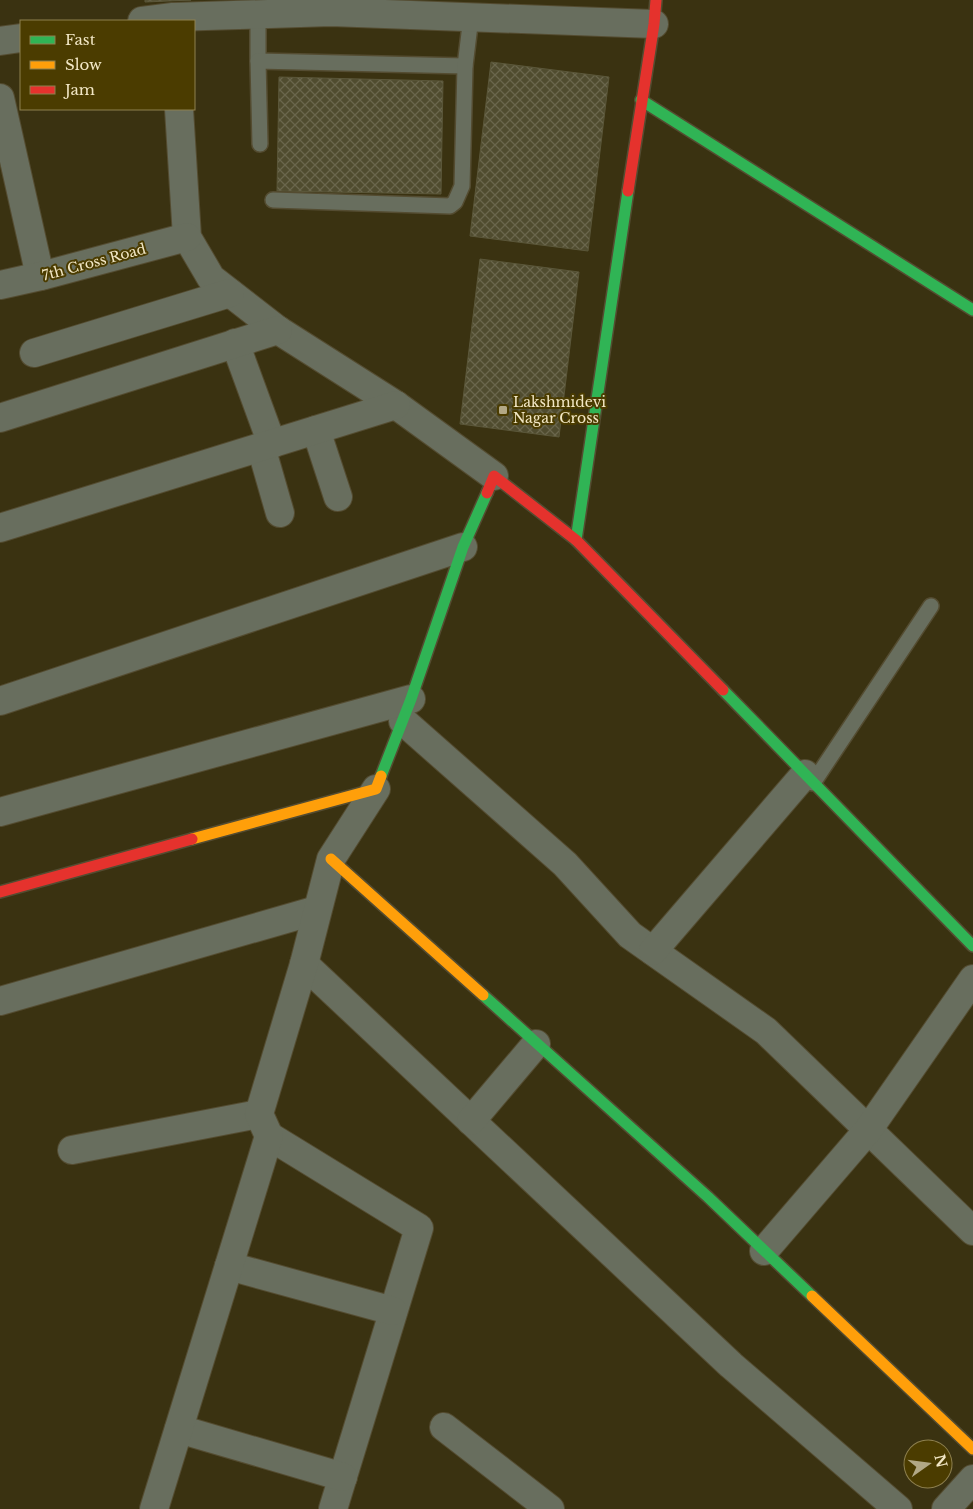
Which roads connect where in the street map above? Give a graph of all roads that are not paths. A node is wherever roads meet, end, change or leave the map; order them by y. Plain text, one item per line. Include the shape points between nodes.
1 (655, 12) edge
2 (258, 14) junction
3 (471, 17) junction
4 (173, 19) edge
5 (158, 20) edge
6 (20, 38) edge
7 (0, 41) edge
8 (258, 61) junction
9 (465, 66) junction
10 (0, 98) edge
11 (641, 100) junction
12 (179, 110) edge
13 (260, 144) dead end
14 (273, 200) dead end
15 (187, 237) junction
16 (40, 276) junction
17 (0, 285) edge
18 (230, 292) junction
19 (973, 310) edge
20 (278, 330) junction
21 (236, 343) junction
22 (34, 353) dead end
23 (396, 405) junction
24 (0, 418) edge
25 (316, 430) junction
26 (266, 446) junction
27 (494, 476) junction
28 (338, 497) dead end
29 (280, 513) dead end
30 (0, 528) edge
31 (576, 540) junction
32 (463, 547) junction
33 (931, 606) dead end
34 (0, 701) edge
35 (407, 710) junction
36 (809, 778) junction
37 (376, 789) junction
38 (0, 812) edge
39 (330, 859) junction
40 (0, 892) edge
41 (317, 910) junction
42 (973, 946) edge
43 (653, 951) junction
44 (304, 964) junction
45 (973, 979) edge
46 (0, 1001) edge
47 (536, 1044) junction
48 (471, 1120) junction
49 (264, 1125) junction
50 (868, 1130) junction
51 (72, 1150) dead end
52 (973, 1231) edge
53 (764, 1251) junction
54 (229, 1266) junction
55 (393, 1311) junction
56 (444, 1427) dead end
57 (179, 1429) junction
58 (973, 1450) edge
59 (343, 1477) junction
60 (973, 1479) edge
61 (154, 1509) edge
62 (333, 1509) edge
63 (550, 1509) edge
64 (898, 1509) edge
65 (946, 1509) edge

1 - 3 street
1 - 11 street
2 - 3 street via 330,12
2 - 4 street
2 - 8 lane
3 - 9 lane
4 - 5 street
6 - 7 street
8 - 9 lane
8 - 13 lane
9 - 14 lane via 462,186 450,206
10 - 16 street
11 - 19 street
11 - 31 street
12 - 15 street
15 - 16 street, 7th Cross Road
15 - 18 street via 211,278
16 - 17 street, 7th Cross Road
18 - 20 street
18 - 22 street
20 - 21 street
20 - 23 street
21 - 24 street
21 - 26 street
23 - 25 street
23 - 27 street
25 - 26 street
25 - 28 street
26 - 29 street
26 - 30 street
27 - 31 street
27 - 32 street
31 - 36 street
32 - 34 street
32 - 35 street
33 - 36 lane
35 - 37 street
35 - 38 street
35 - 43 street via 565,864 630,935
36 - 42 street
36 - 43 street
37 - 39 street
37 - 40 street
39 - 41 street
39 - 47 street
41 - 44 street
41 - 46 street
43 - 50 street via 766,1031
44 - 48 street
44 - 49 street
45 - 50 street
47 - 48 street
47 - 53 street
48 - 64 street via 731,1365
49 - 51 street
49 - 54 street
49 - 55 street via 419,1228
50 - 52 street
50 - 53 street
53 - 58 street
54 - 55 street
54 - 57 street
55 - 59 street
56 - 63 street
57 - 59 street
57 - 61 street
59 - 62 street
60 - 65 street

